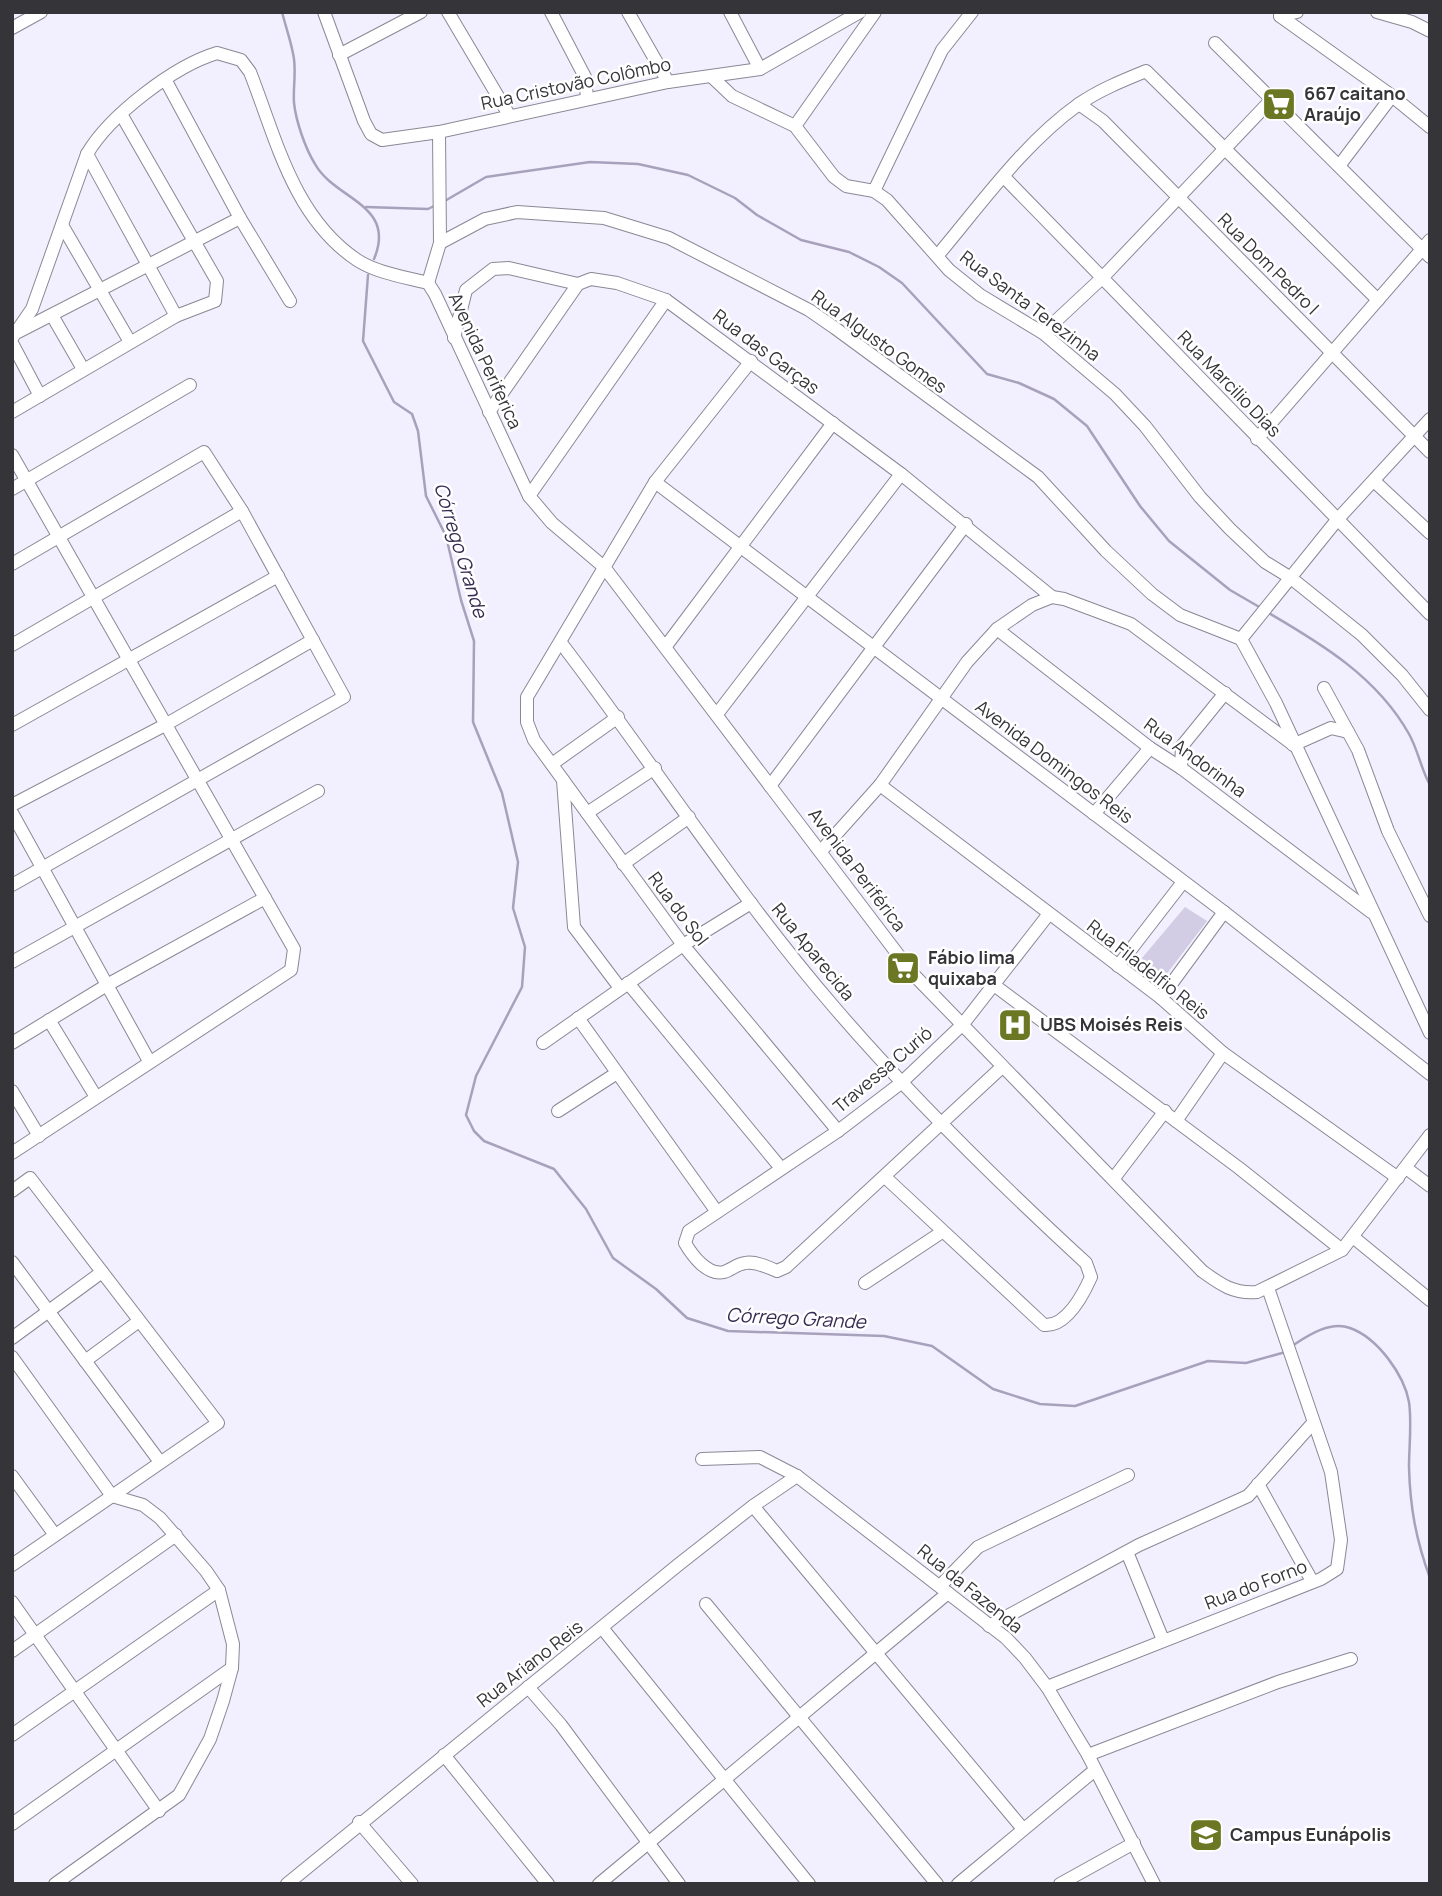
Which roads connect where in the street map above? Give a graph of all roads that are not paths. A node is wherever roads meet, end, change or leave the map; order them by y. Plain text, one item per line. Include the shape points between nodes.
1 (41, 12) edge
2 (324, 12) edge
3 (421, 12) edge
4 (448, 12) edge
5 (551, 12) edge
6 (628, 12) edge
7 (730, 12) edge
8 (860, 12) edge
9 (875, 12) edge
10 (972, 12) edge
11 (1297, 12) edge
12 (1377, 12) edge
13 (839, 17) edge
14 (12, 28) edge
15 (1430, 31) edge
16 (1215, 43) dead end
17 (339, 55) junction
18 (760, 69) junction
19 (712, 76) junction
20 (166, 80) junction
21 (668, 82) junction
22 (1392, 96) junction
23 (587, 98) junction
24 (1273, 98) junction
25 (1079, 104) junction
26 (121, 114) junction
27 (509, 115) junction
28 (795, 126) junction
29 (1430, 127) edge
30 (439, 132) junction
31 (1227, 148) junction
32 (87, 154) junction
33 (1339, 166) junction
34 (1004, 177) junction
35 (874, 191) junction
36 (1179, 199) junction
37 (240, 218) junction
38 (62, 225) junction
39 (194, 240) junction
40 (440, 243) junction
41 (1427, 249) edge
42 (938, 255) junction
43 (145, 265) junction
44 (1103, 278) junction
45 (428, 283) junction
46 (578, 284) junction
47 (100, 292) junction
48 (666, 300) junction
49 (1378, 300) junction
50 (290, 301) dead end
51 (176, 316) junction
52 (53, 317) junction
53 (1043, 333) junction
54 (14, 338) edge
55 (454, 338) junction
56 (130, 342) junction
57 (1333, 354) junction
58 (751, 361) junction
59 (83, 369) junction
60 (190, 385) dead end
61 (40, 396) junction
62 (12, 412) edge
63 (489, 412) junction
64 (1430, 419) edge
65 (833, 424) junction
66 (1415, 437) junction
67 (1257, 439) junction
68 (1430, 452) edge
69 (12, 455) edge
70 (901, 474) junction
71 (27, 481) junction
72 (1374, 481) junction
73 (655, 482) junction
74 (12, 489) edge
75 (529, 495) junction
76 (242, 511) junction
77 (1337, 520) junction
78 (966, 524) junction
79 (1430, 533) edge
80 (58, 537) junction
81 (740, 546) junction
82 (12, 564) edge
83 (604, 567) junction
84 (278, 576) junction
85 (1291, 578) junction
86 (806, 595) junction
87 (93, 597) junction
88 (1052, 597) junction
89 (1430, 614) edge
90 (997, 629) junction
91 (1241, 639) junction
92 (313, 640) junction
93 (561, 643) junction
94 (12, 645) edge
95 (666, 646) junction
96 (875, 647) junction
97 (128, 659) junction
98 (1324, 688) dead end
99 (1225, 693) junction
100 (942, 698) junction
101 (1430, 710) edge
102 (717, 715) junction
103 (618, 717) junction
104 (12, 725) edge
105 (165, 725) junction
106 (1348, 732) junction
107 (1293, 745) junction
108 (1150, 748) junction
109 (552, 765) junction
110 (655, 768) junction
111 (1181, 768) junction
112 (563, 780) junction
113 (197, 782) junction
114 (880, 785) junction
115 (771, 786) junction
116 (318, 791) dead end
117 (12, 806) edge
118 (12, 813) edge
119 (587, 813) junction
120 (1094, 814) junction
121 (689, 817) junction
122 (231, 839) junction
123 (822, 850) junction
124 (623, 864) junction
125 (42, 867) junction
126 (1183, 882) junction
127 (12, 885) edge
128 (265, 898) junction
129 (751, 903) junction
130 (1224, 912) junction
131 (1374, 914) junction
132 (1048, 915) junction
133 (1430, 916) edge
134 (75, 926) junction
135 (683, 945) junction
136 (12, 962) edge
137 (1118, 966) junction
138 (107, 985) junction
139 (624, 985) junction
140 (994, 985) junction
141 (1161, 998) junction
142 (578, 1018) junction
143 (49, 1020) junction
144 (963, 1024) junction
145 (1429, 1028) edge
146 (12, 1043) edge
147 (543, 1043) dead end
148 (1223, 1053) junction
149 (149, 1061) junction
150 (1002, 1067) junction
151 (617, 1073) junction
152 (1430, 1074) edge
153 (901, 1083) junction
154 (12, 1091) edge
155 (96, 1097) junction
156 (558, 1111) dead end
157 (1165, 1111) junction
158 (1176, 1121) junction
159 (941, 1126) junction
160 (838, 1131) junction
161 (1430, 1135) edge
162 (39, 1136) junction
163 (12, 1153) edge
164 (780, 1167) junction
165 (1402, 1173) junction
166 (885, 1177) junction
167 (1114, 1178) junction
168 (1430, 1185) edge
169 (12, 1191) edge
170 (713, 1214) junction
171 (942, 1231) junction
172 (1353, 1237) junction
173 (1342, 1250) junction
174 (12, 1262) edge
175 (102, 1272) junction
176 (865, 1283) dead end
177 (1268, 1288) junction
178 (1430, 1300) edge
179 (48, 1311) junction
180 (139, 1321) junction
181 (12, 1338) edge
182 (12, 1357) edge
183 (85, 1361) junction
184 (1313, 1423) junction
185 (702, 1459) dead end
186 (160, 1462) junction
187 (1128, 1475) dead end
188 (12, 1476) edge
189 (797, 1476) junction
190 (1258, 1484) junction
191 (112, 1496) junction
192 (753, 1506) junction
193 (55, 1535) junction
194 (176, 1535) junction
195 (1127, 1552) junction
196 (12, 1565) edge
197 (1312, 1581) junction
198 (944, 1589) junction
199 (219, 1590) junction
200 (12, 1602) edge
201 (706, 1604) dead end
202 (989, 1626) junction
203 (603, 1629) junction
204 (36, 1634) junction
205 (1163, 1640) junction
206 (12, 1651) edge
207 (876, 1652) junction
208 (1351, 1659) dead end
209 (232, 1668) junction
210 (528, 1687) junction
211 (1046, 1687) junction
212 (76, 1690) junction
213 (801, 1716) junction
214 (12, 1735) edge
215 (117, 1749) junction
216 (444, 1755) junction
217 (1088, 1755) junction
218 (1095, 1770) junction
219 (724, 1781) junction
220 (159, 1811) junction
221 (359, 1822) junction
222 (12, 1824) edge
223 (1023, 1829) junction
224 (1134, 1843) junction
225 (647, 1845) junction
226 (55, 1884) edge
227 (287, 1884) edge
228 (412, 1884) edge
229 (548, 1884) edge
230 (599, 1884) edge
231 (679, 1884) edge
232 (809, 1884) edge
233 (937, 1884) edge
234 (958, 1884) edge
235 (1060, 1884) edge
236 (1154, 1884) edge

1 - 14 street
2 - 17 street, Rua Cristovão Colômbo
3 - 17 street
4 - 27 street
5 - 23 street via 585,77
6 - 21 street
7 - 18 street
8 - 13 street, Rua Cristovão Colômbo
9 - 28 street
10 - 35 street via 942,50
11 - 22 street via 1280,16
12 - 15 street
13 - 18 street, Rua Cristovão Colômbo
16 - 24 street
17 - 30 street, Rua Cristovão Colômbo via 371,134 382,139
18 - 19 street, Rua Cristovão Colômbo
19 - 21 street, Rua Cristovão Colômbo
19 - 28 street, Rua Santa Terezinha via 732,96
20 - 26 street, Avenida Periferica
20 - 37 street
20 - 45 street, Avenida Periferica via 217,53 241,61 250,72 284,166 327,233 357,260 375,269
21 - 23 street, Rua Cristovão Colômbo
22 - 29 street
22 - 33 street
23 - 27 street, Rua Cristovão Colômbo
24 - 31 street
24 - 33 street
25 - 31 street via 1146,71
25 - 34 street
25 - 36 street, Rua Dom Pedro I via 1103,121
26 - 32 street, Avenida Periferica
26 - 39 street
27 - 30 street, Rua Cristovão Colômbo
28 - 35 street, Rua Santa Terezinha via 834,177 846,186
30 - 40 street
31 - 36 street
31 - 49 street
32 - 38 street, Avenida Periferica
32 - 43 street
33 - 41 street
34 - 42 street
34 - 44 street, Rua Marcilio Dias
35 - 42 street, Rua Santa Terezinha via 895,206
36 - 44 street
36 - 57 street, Rua Dom Pedro I
37 - 39 street
37 - 50 street
38 - 47 street
38 - 54 street, Avenida Periferica via 32,309
39 - 43 street
39 - 51 street via 217,281 215,301
40 - 45 street
40 - 91 street, Rua Algusto Gomes via 485,219 517,212 604,218 692,249 808,310 845,335 1038,477 1152,594 1180,615
41 - 49 street
42 - 53 street, Rua Santa Terezinha via 980,295
43 - 47 street
43 - 51 street
44 - 53 street
44 - 67 street, Rua Marcilio Dias
45 - 55 street, Avenida Periferica
46 - 48 street, Rua das Garças via 591,279 617,283
46 - 55 street, Rua das Garças via 509,268 493,269 470,284 463,295
46 - 63 street
47 - 52 street
47 - 56 street
48 - 58 street, Rua das Garças
48 - 75 street
49 - 57 street
51 - 56 street
52 - 54 street
52 - 59 street
53 - 85 street, Rua Santa Terezinha via 1129,408 1230,529 1265,562
54 - 61 street
55 - 63 street, Avenida Periferica
56 - 59 street
57 - 66 street, Rua Dom Pedro I
57 - 67 street
58 - 65 street, Rua das Garças
58 - 73 street
59 - 61 street
60 - 71 street
61 - 62 street
63 - 75 street, Avenida Periferica
64 - 66 street
65 - 70 street, Rua das Garças
65 - 81 street
66 - 68 street, Rua Dom Pedro I
66 - 72 street
67 - 77 street, Rua Marcilio Dias
69 - 71 street
70 - 78 street, Rua das Garças
70 - 86 street
71 - 74 street
71 - 80 street
72 - 77 street
72 - 79 street
73 - 81 street, Avenida Domingos Reis
73 - 83 street
75 - 83 street, Avenida Periferica via 552,523
76 - 80 street via 204,452
76 - 84 street
76 - 87 street
77 - 85 street
77 - 89 street, Rua Marcilio Dias
78 - 88 street, Rua das Garças
78 - 96 street
80 - 82 street
80 - 87 street
81 - 86 street, Avenida Domingos Reis
81 - 95 street
83 - 93 street
83 - 95 street, Avenida Periférica
84 - 92 street
84 - 97 street
85 - 91 street
85 - 101 street, Rua Santa Terezinha via 1384,655
86 - 96 street, Avenida Domingos Reis
86 - 102 street
87 - 94 street
87 - 97 street
88 - 90 street via 1010,617
88 - 99 street via 1131,624
90 - 100 street
90 - 108 street, Rua Andorinha
91 - 107 street
92 - 105 street
92 - 113 street via 344,697
93 - 103 street, Rua Aparecida
93 - 109 street, Rua do Sol via 525,702 534,740
95 - 102 street, Avenida Periférica
96 - 100 street, Avenida Domingos Reis
96 - 115 street
97 - 104 street
97 - 105 street
98 - 106 street
99 - 107 street
99 - 111 street via 1182,746
100 - 114 street
100 - 120 street, Avenida Domingos Reis
102 - 115 street, Avenida Periférica
103 - 109 street
103 - 110 street, Rua Aparecida
105 - 113 street
105 - 117 street
106 - 107 street via 1331,728
106 - 133 street via 1388,831
107 - 131 street
108 - 111 street, Rua Andorinha
108 - 120 street
109 - 112 street, Rua do Sol
110 - 119 street
110 - 121 street, Rua Aparecida
111 - 131 street, Rua Andorinha
112 - 119 street, Rua do Sol
112 - 139 street via 574,927
113 - 122 street
113 - 125 street
114 - 123 street
114 - 132 street, Rua Filadelfio Reis
115 - 123 street, Avenida Periférica
116 - 122 street
118 - 125 street
119 - 124 street, Rua do Sol
120 - 126 street, Avenida Domingos Reis
121 - 124 street
121 - 129 street, Rua Aparecida
122 - 128 street
122 - 134 street
123 - 144 street, Avenida Periférica via 912,973
124 - 135 street, Rua do Sol
125 - 127 street
125 - 134 street
126 - 130 street, Avenida Domingos Reis
126 - 137 street
128 - 138 street
128 - 149 street via 294,948 291,970
129 - 135 street
129 - 153 street, Rua Aparecida
130 - 141 street
130 - 152 street, Avenida Domingos Reis
131 - 145 street
132 - 137 street, Rua Filadelfio Reis
132 - 140 street, Travessa Curió
134 - 136 street
134 - 138 street
135 - 139 street
135 - 160 street, Rua do Sol
137 - 141 street, Rua Filadelfio Reis
138 - 143 street
138 - 149 street
139 - 142 street
139 - 164 street
140 - 144 street, Travessa Curió
140 - 157 street
141 - 148 street, Rua Filadelfio Reis
142 - 147 street
142 - 151 street
143 - 146 street
143 - 155 street
144 - 150 street, Avenida Periférica
144 - 153 street, Travessa Curió
148 - 158 street
148 - 165 street, Rua Filadelfio Reis
149 - 155 street
150 - 159 street
150 - 167 street, Avenida Periférica
151 - 156 street
151 - 170 street
153 - 159 street, Rua Aparecida
153 - 160 street, Travessa Curió
154 - 162 street
155 - 162 street
157 - 158 street
157 - 167 street
158 - 173 street
159 - 166 street
159 - 171 street, Rua Aparecida via 1086,1263 1091,1277 1060,1321 1044,1325
160 - 164 street, Travessa Curió
161 - 165 street
162 - 163 street
164 - 170 street, Travessa Curió
165 - 168 street, Rua Filadelfio Reis
165 - 172 street
166 - 170 street, Travessa Curió via 786,1267 777,1270 746,1262 724,1272 705,1267 685,1243 689,1231
166 - 171 street
167 - 177 street, Avenida Periférica via 1150,1219 1224,1287 1242,1293
169 - 175 street via 30,1178
171 - 176 street
172 - 173 street
172 - 178 street
173 - 177 street
174 - 179 street
175 - 179 street
175 - 180 street
177 - 184 street
179 - 181 street
179 - 183 street
180 - 183 street
180 - 186 street via 218,1423
182 - 191 street
183 - 186 street
184 - 190 street
184 - 197 street, Rua do Forno via 1331,1472 1340,1540 1337,1569
185 - 189 street, Rua da Fazenda via 760,1457
186 - 191 street
187 - 198 street via 978,1547
188 - 193 street
189 - 192 street, Rua Ariano Reis
189 - 198 street, Rua da Fazenda
190 - 195 street via 1248,1496 1225,1508
190 - 197 street
191 - 193 street
191 - 194 street via 143,1505
192 - 203 street, Rua Ariano Reis
192 - 207 street
193 - 196 street
194 - 199 street
194 - 204 street
195 - 202 street
195 - 205 street
197 - 205 street, Rua do Forno
198 - 202 street, Rua da Fazenda
198 - 207 street
199 - 209 street via 233,1644
199 - 212 street
200 - 204 street
201 - 213 street
202 - 211 street, Rua da Fazenda via 1006,1638
203 - 210 street, Rua Ariano Reis
203 - 219 street
204 - 206 street
204 - 212 street
205 - 211 street, Rua do Forno
207 - 213 street
207 - 223 street
208 - 217 street
209 - 215 street
209 - 220 street via 210,1739 180,1795
210 - 216 street, Rua Ariano Reis
210 - 225 street via 579,1748
211 - 217 street, Rua da Fazenda
212 - 214 street
212 - 215 street
213 - 219 street
213 - 233 street
215 - 220 street
215 - 222 street
216 - 221 street, Rua Ariano Reis
216 - 229 street
217 - 218 street, Rua da Fazenda
218 - 223 street
218 - 224 street, Rua da Fazenda
219 - 225 street
219 - 232 street
220 - 226 street
221 - 227 street, Rua Ariano Reis
221 - 228 street
223 - 234 street
224 - 235 street
224 - 236 street, Rua da Fazenda
225 - 230 street
225 - 231 street

